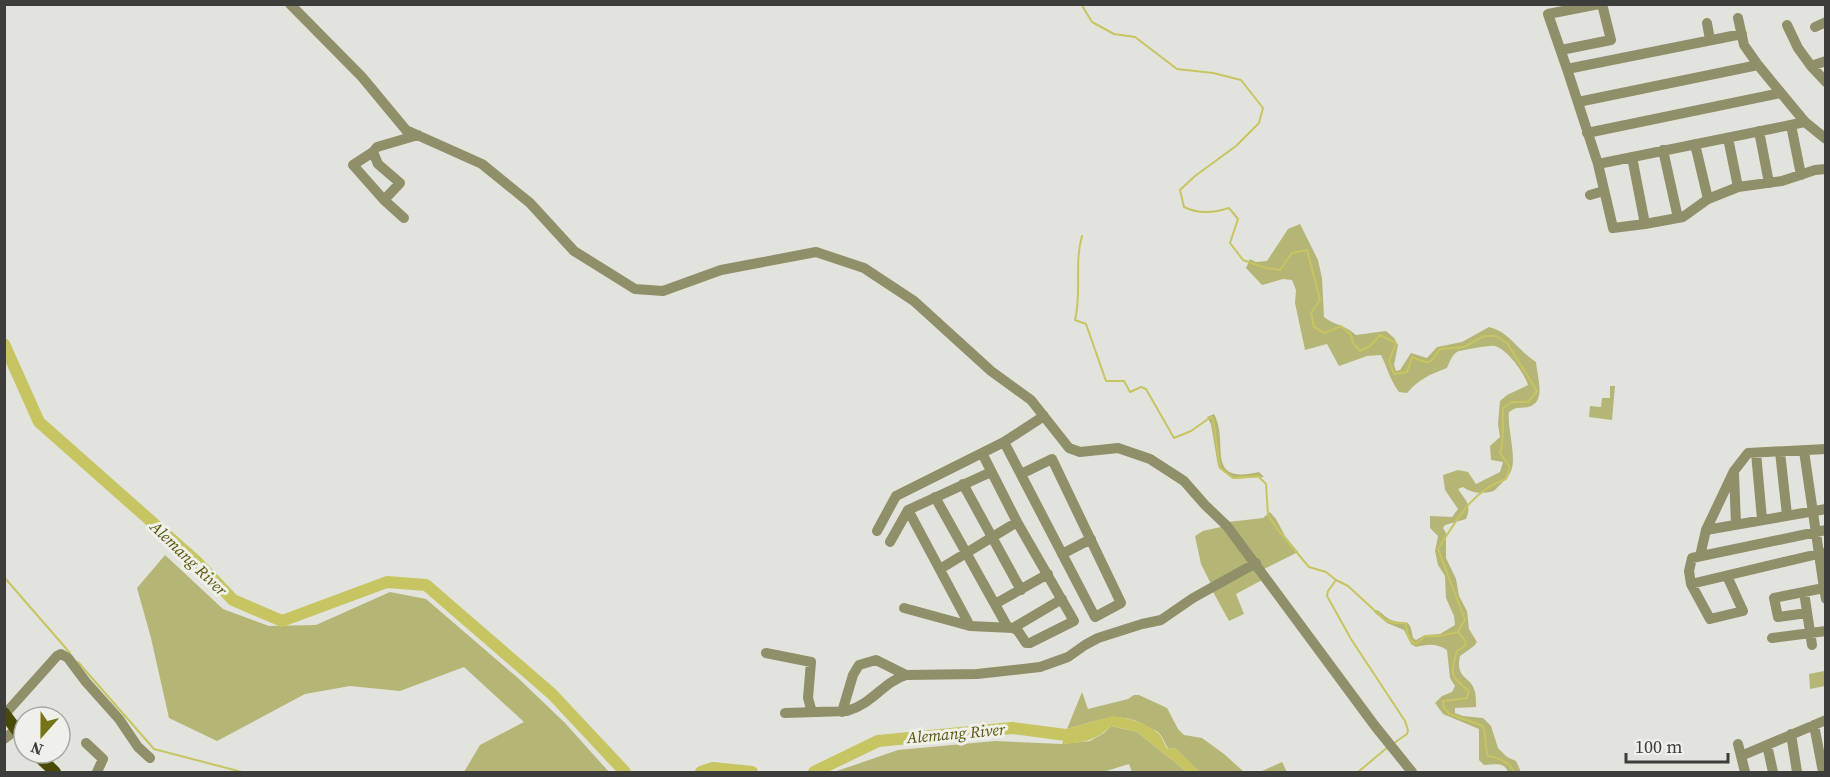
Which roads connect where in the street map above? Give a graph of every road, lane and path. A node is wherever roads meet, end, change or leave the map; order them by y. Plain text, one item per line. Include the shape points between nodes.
1 (290, 4) edge
2 (1600, 4) edge
3 (1738, 18) dead end
4 (1826, 22) edge
5 (1707, 23) dead end
6 (1787, 25) dead end
7 (1815, 27) dead end
8 (1742, 34) junction
9 (1710, 40) junction
10 (1561, 50) junction
11 (1826, 61) edge
12 (1758, 65) junction
13 (1811, 66) junction
14 (1567, 69) junction
15 (1826, 82) edge
16 (1781, 93) junction
17 (1578, 102) junction
18 (1805, 122) junction
19 (1791, 125) junction
20 (1759, 131) junction
21 (1587, 133) junction
22 (418, 135) junction
23 (1728, 138) junction
24 (1826, 139) edge
25 (1695, 144) junction
26 (1663, 150) junction
27 (373, 152) junction
28 (1632, 157) junction
29 (1598, 164) junction
30 (1826, 169) edge
31 (1801, 175) junction
32 (1768, 183) junction
33 (1738, 187) junction
34 (1604, 191) junction
35 (1590, 195) dead end
36 (1708, 199) junction
37 (384, 200) junction
38 (404, 218) dead end
39 (1678, 218) junction
40 (1645, 224) junction
41 (1044, 416) junction
42 (1004, 442) junction
43 (1826, 449) edge
44 (1804, 451) junction
45 (1780, 452) junction
46 (982, 453) junction
47 (1756, 453) junction
48 (1734, 471) junction
49 (991, 472) junction
50 (1021, 474) junction
51 (963, 484) junction
52 (935, 497) junction
53 (1826, 509) edge
54 (908, 510) junction
55 (1812, 511) junction
56 (1787, 515) junction
57 (1762, 519) junction
58 (1017, 522) junction
59 (1736, 524) junction
60 (1706, 530) junction
61 (877, 531) dead end
62 (1820, 531) edge
63 (992, 538) junction
64 (1091, 539) junction
65 (890, 542) dead end
66 (1822, 553) edge
67 (965, 554) junction
68 (1062, 554) junction
69 (1700, 556) junction
70 (1256, 563) junction
71 (940, 569) junction
72 (1048, 574) junction
73 (1727, 576) junction
74 (1691, 584) junction
75 (1021, 590) junction
76 (1804, 592) junction
77 (1825, 594) edge
78 (1062, 599) junction
79 (995, 604) junction
80 (904, 608) dead end
81 (1807, 612) junction
82 (970, 626) junction
83 (1010, 627) junction
84 (1826, 631) edge
85 (1810, 633) junction
86 (1772, 638) dead end
87 (1812, 645) dead end
88 (766, 653) dead end
89 (906, 675) junction
90 (812, 712) junction
91 (842, 712) junction
92 (785, 713) dead end
93 (1826, 720) edge
94 (11, 724) edge
95 (1814, 725) junction
96 (1791, 734) junction
97 (4, 739) edge
98 (86, 743) dead end
99 (1738, 744) dead end
100 (1767, 744) junction
101 (1741, 756) junction
102 (150, 758) dead end
103 (97, 772) edge
104 (1412, 772) edge
105 (1745, 772) edge
106 (1773, 772) edge
107 (1797, 772) edge
108 (1823, 772) edge

1 - 22 street via 362,77 406,130
2 - 10 street via 1611,40
2 - 10 street via 1548,14
3 - 8 street
4 - 7 street
5 - 9 street
6 - 13 street
8 - 9 street
8 - 12 street via 1744,45
9 - 14 street
10 - 14 street
11 - 13 street
12 - 16 street
12 - 17 street
13 - 15 street
14 - 17 street
16 - 18 street
16 - 21 street
17 - 21 street
18 - 19 street
18 - 24 street
19 - 20 street
19 - 31 street
20 - 23 street
20 - 32 street
21 - 29 street
22 - 27 street via 377,147
22 - 41 street via 482,164 530,203 574,251 635,290 663,291 721,270 816,252 864,268 914,301 991,371 1031,400
23 - 25 street
23 - 33 street
25 - 26 street
25 - 36 street
26 - 28 street
26 - 39 street
27 - 37 street via 378,164 400,183
27 - 37 street via 353,165
28 - 29 street
28 - 40 street
29 - 34 street
30 - 31 street
31 - 32 street
32 - 33 street
33 - 36 street
34 - 35 street
34 - 40 street via 1613,228
36 - 39 street
37 - 38 street
39 - 40 street
41 - 42 street
41 - 70 street via 1073,451 1118,448 1150,459 1184,481
42 - 46 street
42 - 50 street
43 - 44 street
44 - 45 street
44 - 55 street
45 - 47 street
45 - 56 street
46 - 49 street
46 - 61 street via 896,496
47 - 48 street via 1748,453
47 - 57 street
48 - 59 street
48 - 60 street
49 - 51 street
49 - 58 street
50 - 64 street via 1052,459
50 - 68 street
51 - 52 street
51 - 63 street
52 - 54 street
52 - 67 street
53 - 55 street
54 - 65 street
54 - 71 street
55 - 56 street
55 - 62 street
56 - 57 street
57 - 59 street
58 - 63 street
58 - 72 street
59 - 60 street
60 - 69 street
62 - 66 street
62 - 69 street
63 - 67 street
63 - 75 street
64 - 68 street
64 - 68 street via 1121,603 1095,617
66 - 73 street
66 - 77 street
67 - 71 street
67 - 79 street
69 - 74 street via 1692,558
70 - 89 street via 1161,620 1098,638 1055,662 977,674
70 - 104 street
71 - 82 street
72 - 75 street
72 - 78 street
73 - 74 street
73 - 74 street via 1743,611 1710,619
75 - 79 street
76 - 77 street
76 - 81 street
76 - 81 street via 1774,598 1773,618
78 - 83 street
78 - 83 street via 1074,621 1030,643
79 - 83 street
80 - 82 street
81 - 85 street
82 - 83 street
84 - 85 street
85 - 86 street
85 - 87 street
88 - 90 street via 811,662 808,698
89 - 91 street via 863,706
89 - 91 street via 876,660 859,665
90 - 91 street
90 - 92 street
93 - 95 street
94 - 97 street
94 - 102 street via 62,654
95 - 96 street
95 - 108 street
96 - 100 street
96 - 107 street
98 - 103 street via 103,759
99 - 101 street
100 - 101 street
100 - 106 street
101 - 105 street

